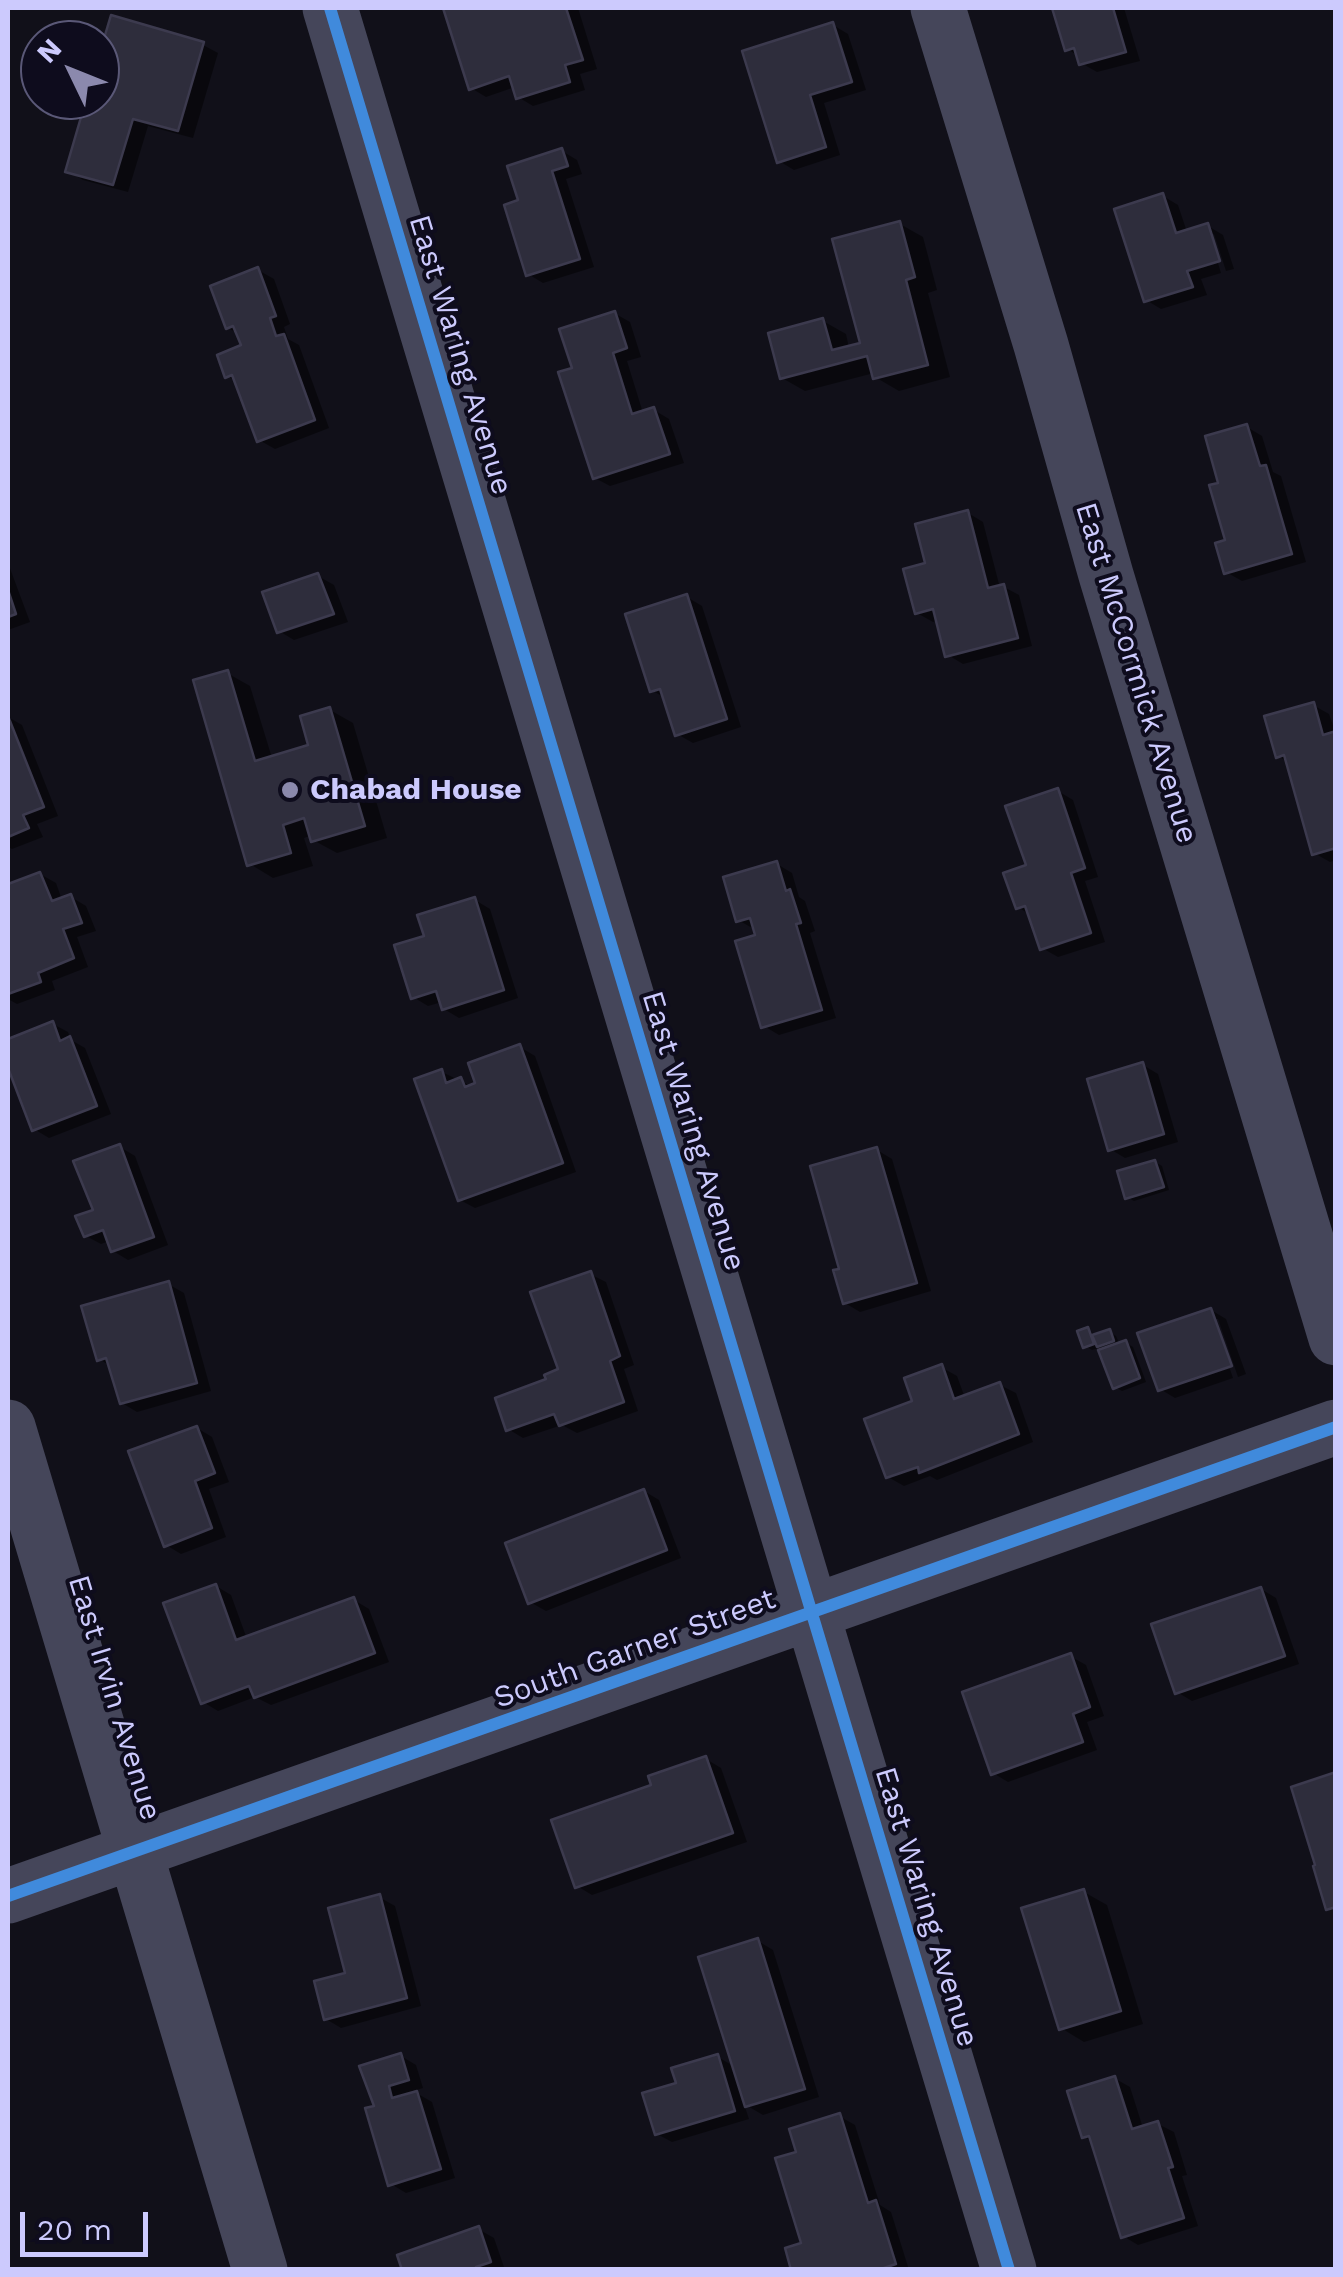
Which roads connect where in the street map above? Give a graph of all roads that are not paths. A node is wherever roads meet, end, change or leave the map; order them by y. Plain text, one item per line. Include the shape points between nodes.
1 (330, 8) edge
2 (938, 8) edge
3 (1336, 1338) edge
4 (8, 1427) edge
5 (1336, 1427) edge
6 (812, 1612) junction
7 (134, 1852) junction
8 (8, 1896) edge
9 (260, 2270) edge
10 (1009, 2270) edge

1 - 6 street, East Waring Avenue
2 - 3 street, East McCormick Avenue
4 - 7 street, East Irvin Avenue
5 - 6 street, South Garner Street
6 - 7 street, South Garner Street
6 - 10 street, East Waring Avenue
7 - 8 street, South Garner Street
7 - 9 street, East Irvin Avenue

